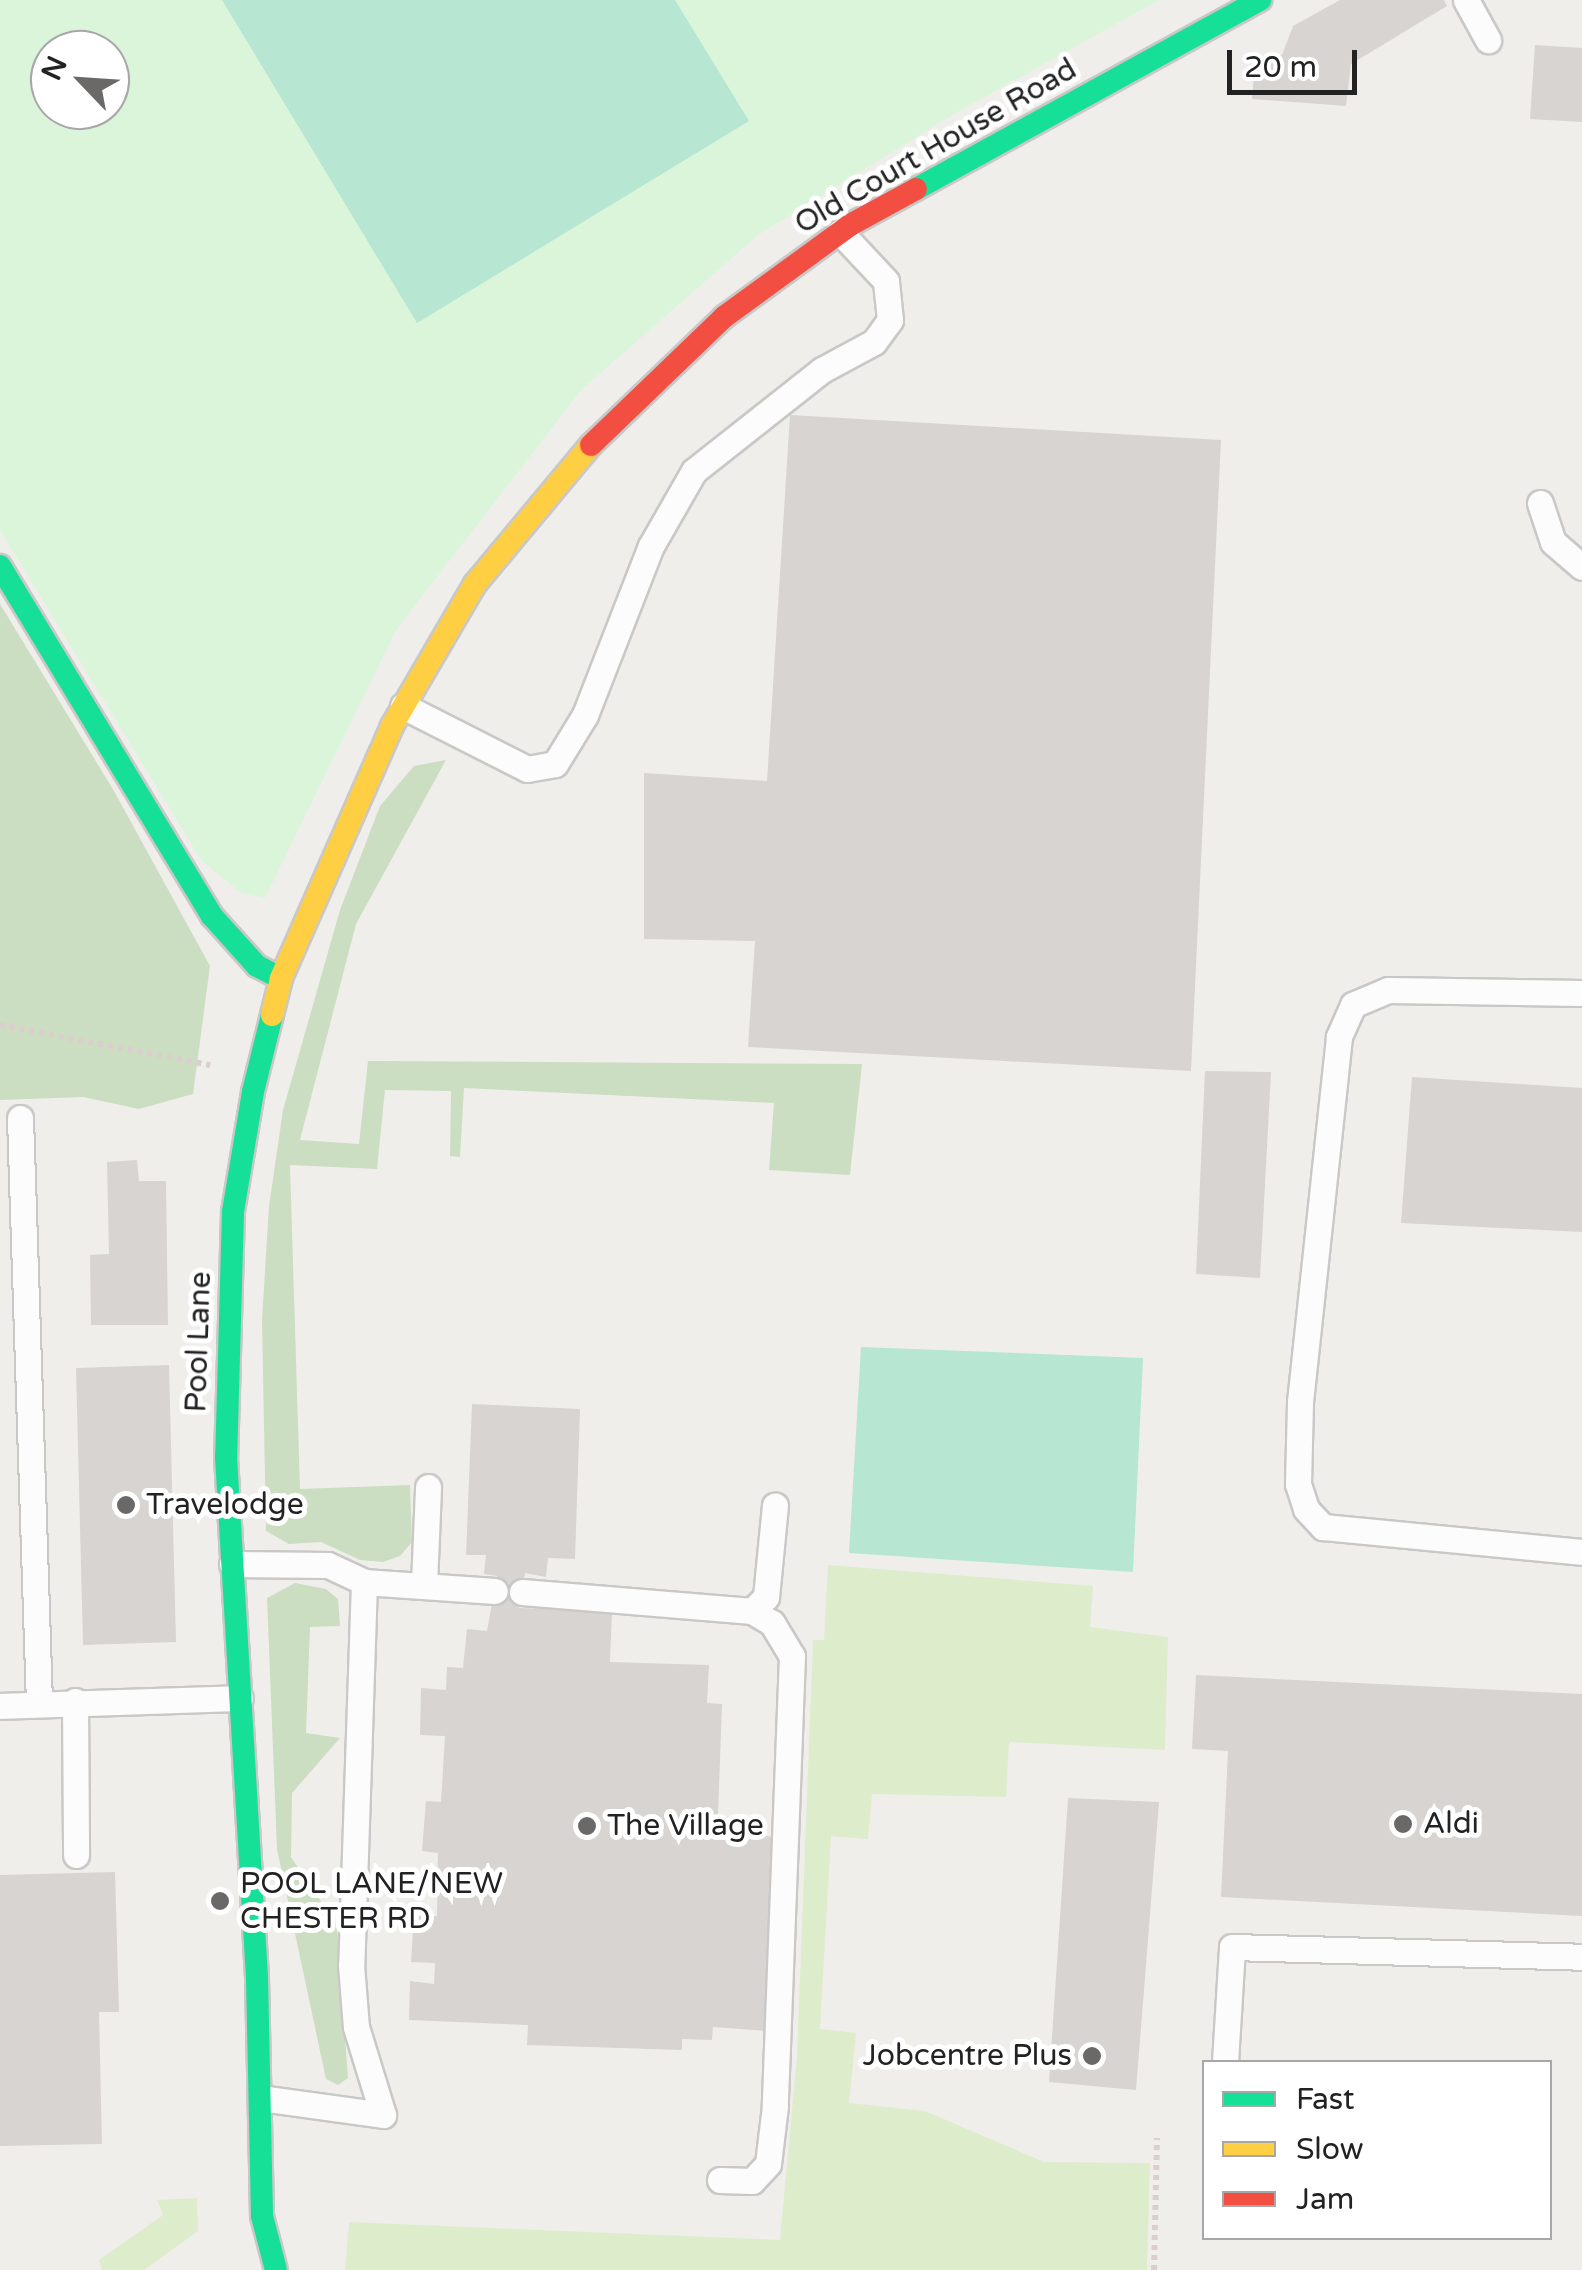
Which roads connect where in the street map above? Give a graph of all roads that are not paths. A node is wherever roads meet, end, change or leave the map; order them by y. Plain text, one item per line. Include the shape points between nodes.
1 (1260, 0) edge
2 (1466, 0) edge
3 (1488, 40) dead end
4 (840, 232) junction
5 (1540, 503) dead end
6 (0, 566) edge
7 (1582, 568) edge
8 (403, 706) junction
9 (282, 978) junction
10 (1582, 993) edge
11 (20, 1118) dead end
12 (428, 1487) dead end
13 (774, 1506) dead end
14 (1582, 1552) edge
15 (232, 1564) junction
16 (364, 1582) junction
17 (424, 1584) junction
18 (495, 1591) dead end
19 (522, 1592) dead end
20 (752, 1611) junction
21 (240, 1698) junction
22 (75, 1701) junction
23 (39, 1702) junction
24 (0, 1706) edge
25 (76, 1855) dead end
26 (1582, 1957) edge
27 (1225, 2060) edge
28 (261, 2098) junction
29 (720, 2180) dead end
30 (262, 2216) junction
31 (250, 2252) dead end
32 (276, 2270) edge

1 - 4 street, Old Court House Road
2 - 3 lane
4 - 8 street, Old Court House Road via 724,317 608,425 475,584
4 - 8 lane via 886,281 890,320 874,342 822,370 694,470 652,546 585,715 555,764 528,769
5 - 7 lane via 1553,542
6 - 9 street via 212,916 257,966
8 - 9 street, Old Court House Road
9 - 15 street, Pool Lane via 233,1212 226,1457
10 - 14 lane via 1388,990 1353,1005 1338,1037 1300,1402 1298,1484 1306,1510 1323,1528
11 - 23 lane
12 - 17 lane
13 - 20 lane via 766,1597
15 - 16 lane via 328,1565
15 - 21 street, Pool Lane
16 - 17 lane
16 - 28 lane via 351,1966 356,2027 382,2114
17 - 18 lane
19 - 20 lane
20 - 29 lane via 772,1623 792,1656 775,2106 768,2164 752,2181
21 - 22 lane
21 - 28 street, Pool Lane
22 - 23 lane
22 - 25 lane
23 - 24 lane
26 - 27 lane via 1232,1947
28 - 30 street, Pool Lane
30 - 31 street, Pool Lane
30 - 32 street, Pool Lane

